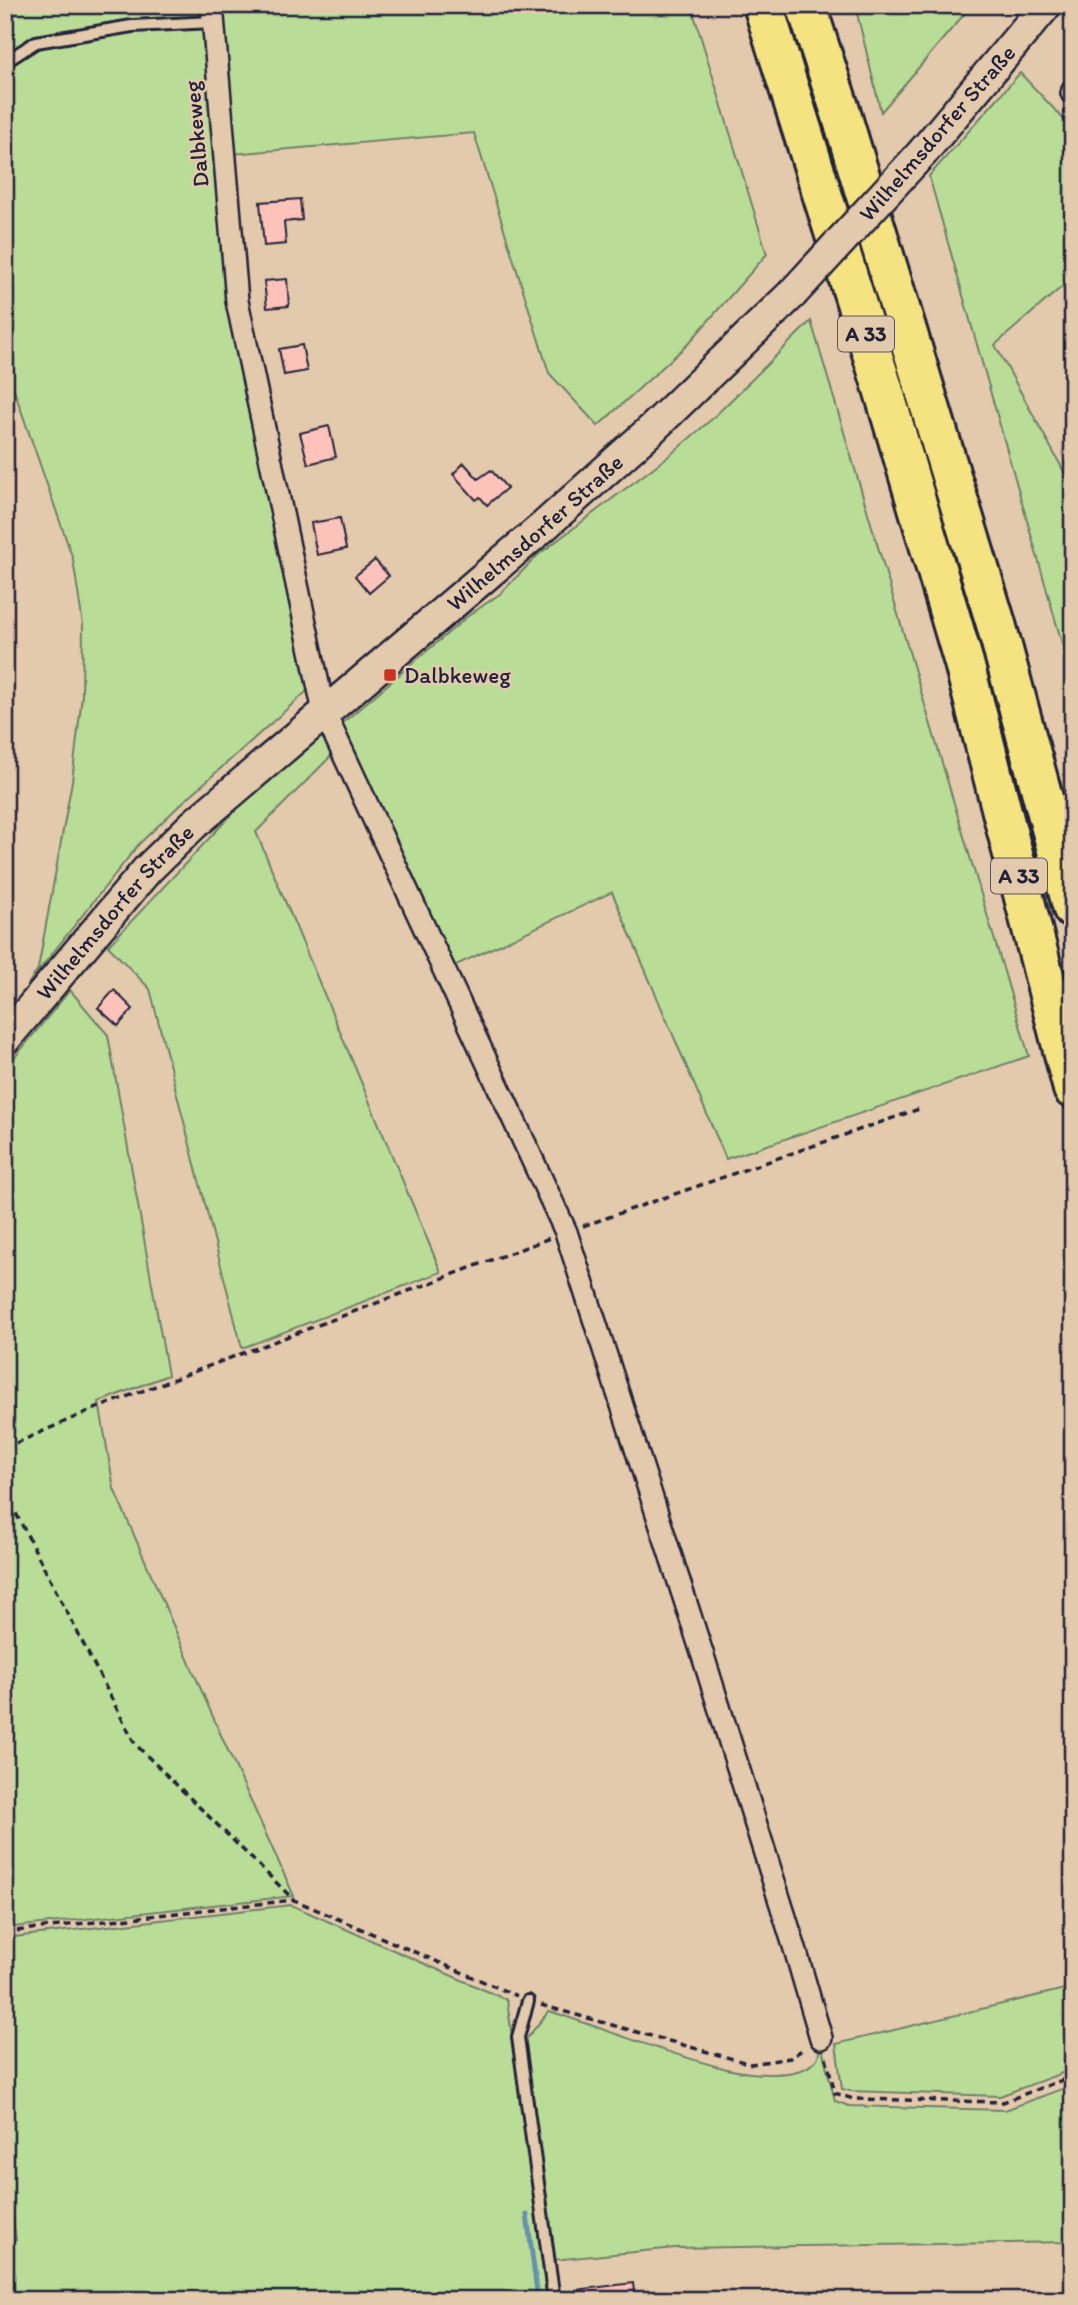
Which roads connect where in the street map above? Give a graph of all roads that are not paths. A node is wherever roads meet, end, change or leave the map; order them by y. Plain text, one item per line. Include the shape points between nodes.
1 (763, 5) edge
2 (806, 5) edge
3 (823, 5) edge
4 (1046, 5) edge
5 (212, 14) edge
6 (5, 62) edge
7 (839, 107) junction
8 (324, 712) junction
9 (1073, 909) edge
10 (5, 1039) edge
11 (1073, 1089) edge
12 (528, 2001) road end
13 (821, 2038) road end
14 (554, 2300) edge

1 - 11 highway, A 33 via 964,663
2 - 7 highway, A 33
3 - 7 highway
4 - 8 street, Wilhelmsdorfer Straße, bridge via 923,152 793,294 544,526
5 - 6 lane via 36,42
5 - 8 street, Dalbkeweg via 237,301
7 - 9 highway, A 33 via 996,624
8 - 10 street, Wilhelmsdorfer Straße via 192,825 147,870
8 - 13 street, Dalbkeweg via 566,1232
12 - 14 lane via 518,2037

